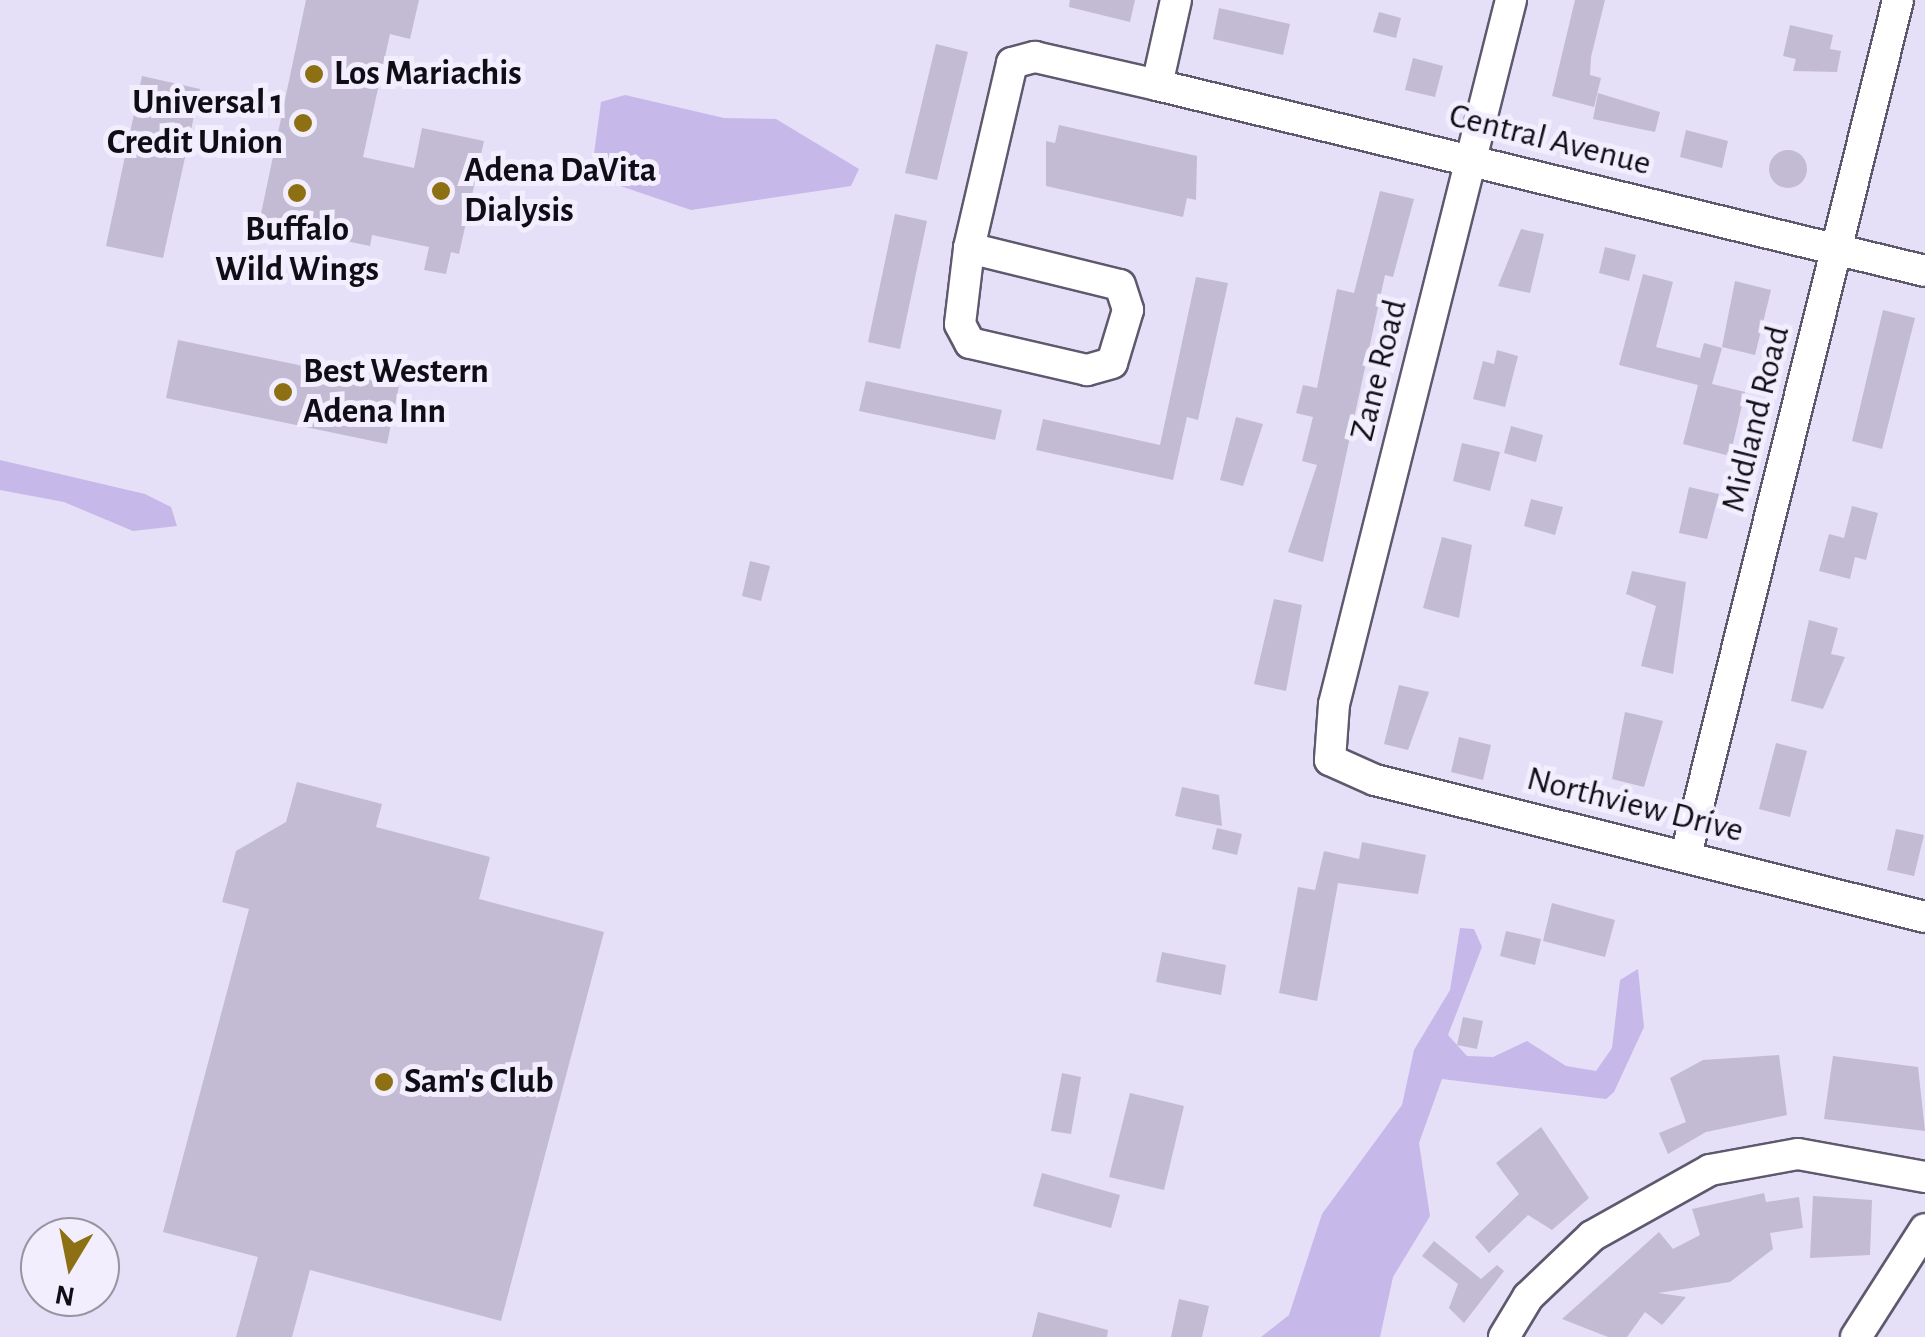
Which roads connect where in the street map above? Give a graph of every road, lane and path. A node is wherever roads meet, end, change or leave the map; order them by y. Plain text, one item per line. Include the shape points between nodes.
1 (1176, 0) edge
2 (1510, 0) edge
3 (1898, 0) edge
4 (1157, 84) junction
5 (1472, 158) junction
6 (970, 248) junction
7 (1837, 249) junction
8 (1925, 271) edge
9 (1330, 760) joint
10 (1686, 855) junction
11 (1925, 917) edge
12 (1925, 1177) edge
13 (1925, 1229) edge
14 (1504, 1337) edge
15 (1856, 1337) edge

1 - 4 street
2 - 5 street, Zane Road
3 - 7 street, Midland Road
4 - 5 street, Central Avenue
4 - 6 street, Central Avenue via 1035,57 1012,64
5 - 7 street, Central Avenue
5 - 9 street, Zane Road via 1334,704
6 - 6 street via 960,324 970,343 1087,370 1112,364 1128,310 1120,285
7 - 8 street, Central Avenue
7 - 10 street, Midland Road
9 - 10 street, Northview Drive via 1364,777
10 - 11 street, Northview Drive
12 - 14 street via 1798,1154 1710,1170 1592,1236 1528,1297
13 - 15 street

